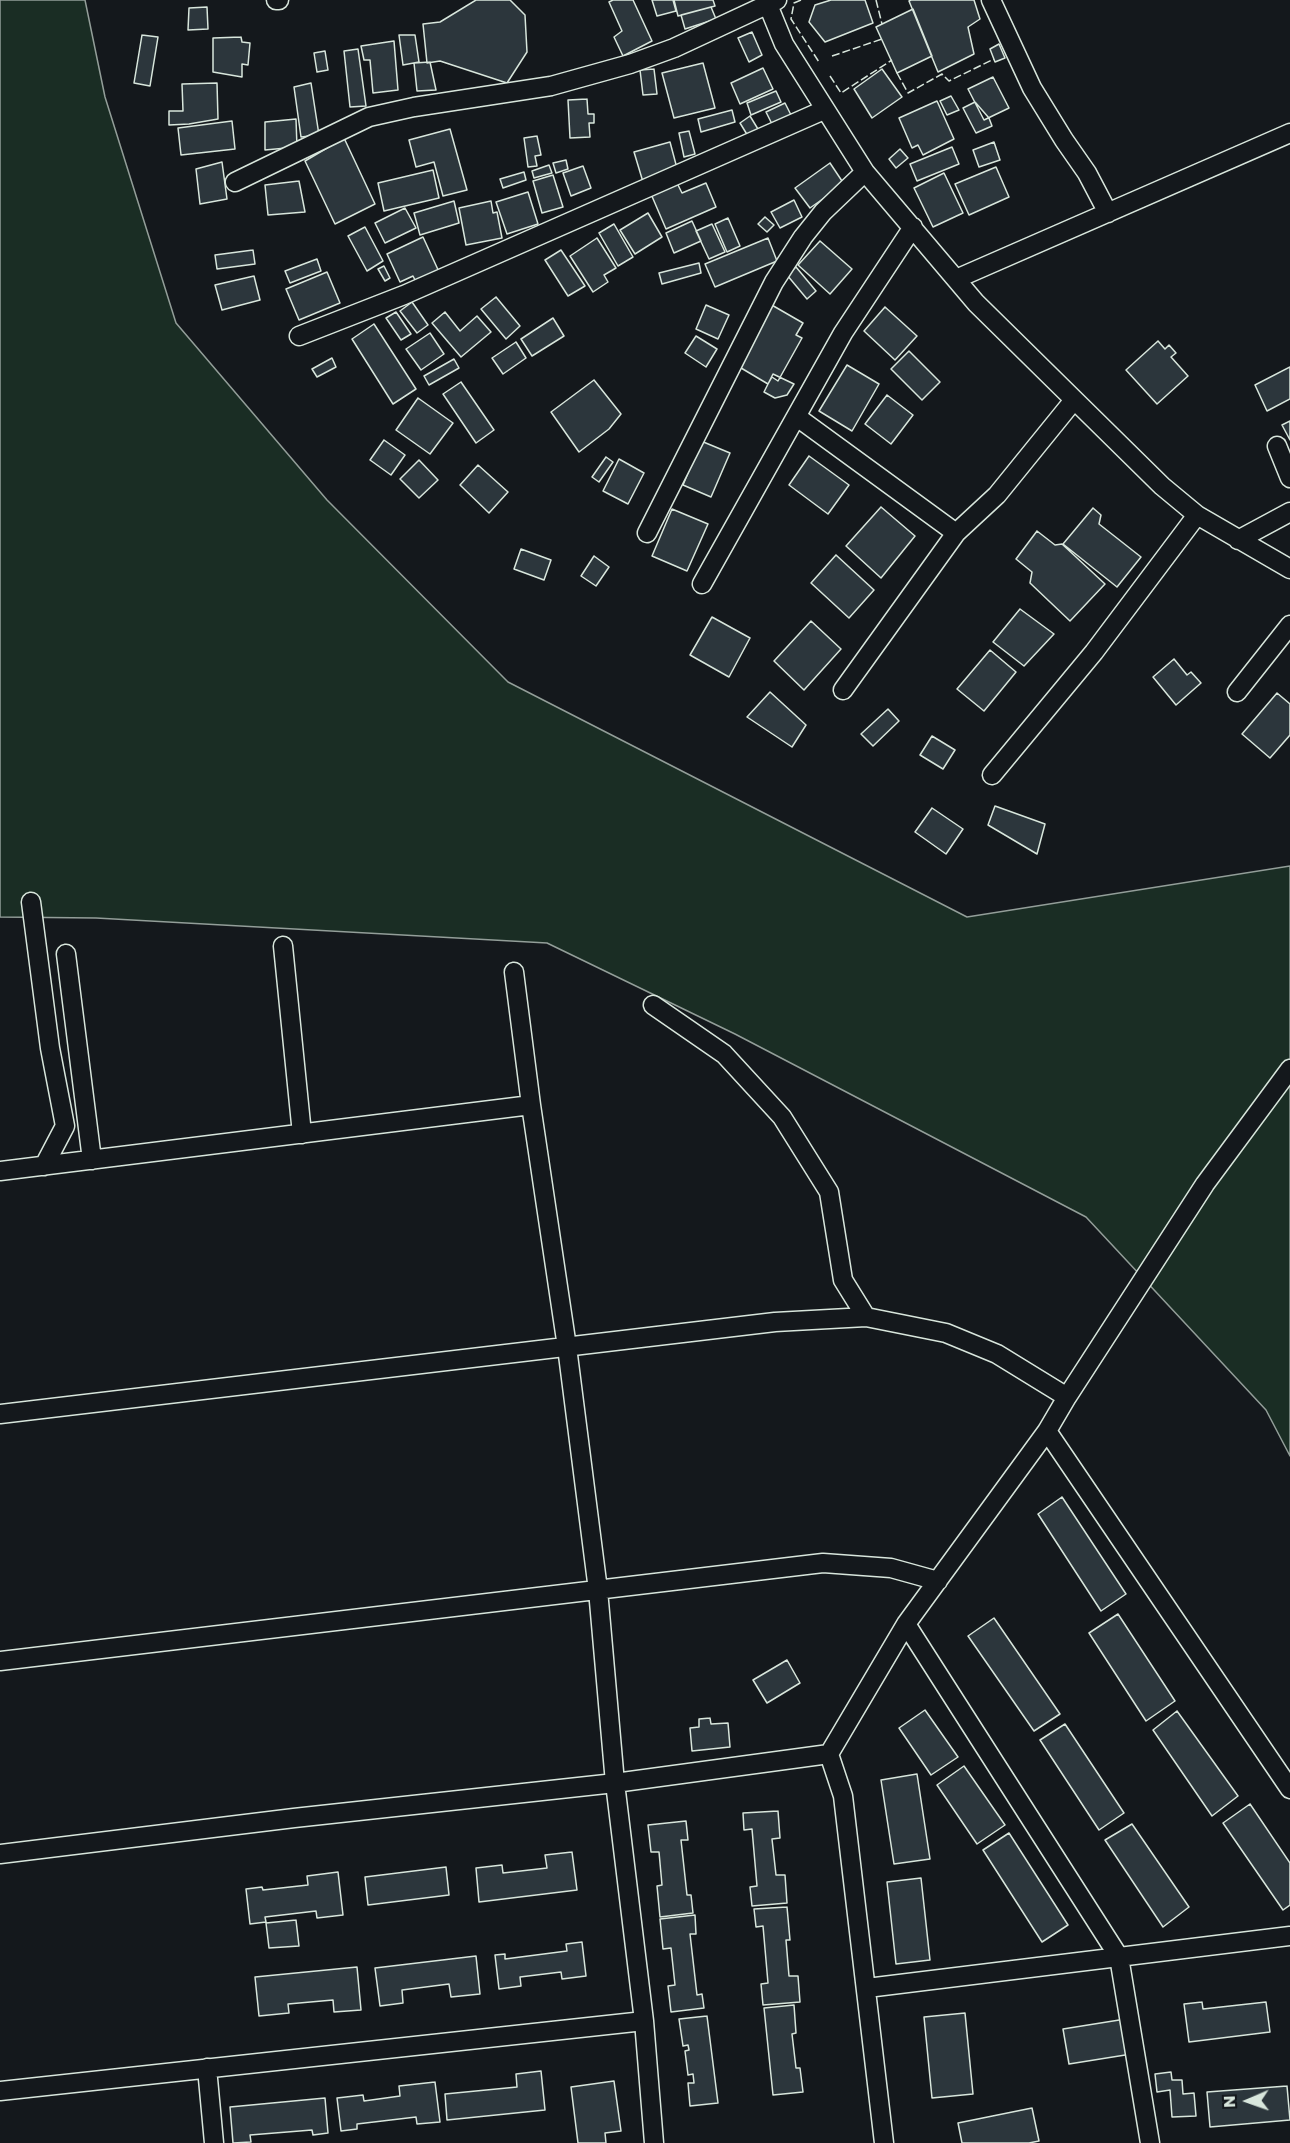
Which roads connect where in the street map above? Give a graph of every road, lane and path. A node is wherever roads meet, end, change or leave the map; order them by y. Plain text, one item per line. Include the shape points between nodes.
1 (991, 0) edge
2 (770, 2) edge
3 (824, 110) junction
4 (1289, 137) edge
5 (866, 172) junction
6 (235, 182) dead end
7 (1108, 213) junction
8 (913, 227) junction
9 (956, 279) junction
10 (299, 336) dead end
11 (1074, 400) junction
12 (796, 417) junction
13 (1277, 446) dead end
14 (1290, 478) edge
15 (1290, 512) edge
16 (1197, 515) junction
17 (647, 533) dead end
18 (956, 533) junction
19 (1238, 540) junction
20 (1290, 569) edge
21 (702, 584) dead end
22 (1290, 625) edge
23 (843, 690) dead end
24 (1237, 692) dead end
25 (992, 775) dead end
26 (31, 902) dead end
27 (283, 946) dead end
28 (66, 954) dead end
29 (514, 972) dead end
30 (654, 1005) dead end
31 (1290, 1069) edge
32 (531, 1105) junction
33 (302, 1134) junction
34 (92, 1160) junction
35 (44, 1166) junction
36 (0, 1171) edge
37 (866, 1317) junction
38 (567, 1347) junction
39 (1067, 1397) junction
40 (0, 1414) edge
41 (1047, 1431) junction
42 (938, 1581) junction
43 (598, 1590) junction
44 (906, 1624) junction
45 (0, 1660) edge
46 (829, 1754) junction
47 (615, 1783) junction
48 (1290, 1789) edge
49 (0, 1854) edge
50 (1290, 1936) edge
51 (1119, 1957) junction
52 (867, 1988) junction
53 (644, 2021) junction
54 (207, 2068) junction
55 (0, 2091) edge
56 (214, 2143) edge
57 (654, 2143) edge
58 (884, 2143) edge
59 (1150, 2143) edge

1 - 7 street via 1032,88
2 - 3 street via 784,44
2 - 6 street via 674,48 630,64 551,86 369,117
3 - 5 street
3 - 10 street via 404,295
4 - 7 street
5 - 8 street
5 - 17 street via 823,212 774,282
7 - 9 street
8 - 9 street
8 - 12 street via 843,333
9 - 11 street
11 - 16 street
11 - 18 street via 997,495
12 - 18 street
12 - 21 street
13 - 14 street
15 - 19 street
16 - 19 street
16 - 25 street via 1094,652
18 - 23 street
19 - 20 street
22 - 24 street
26 - 35 street via 50,1048 65,1126
27 - 33 street
28 - 34 street
29 - 32 street
30 - 37 street via 724,1054 782,1118 829,1192 843,1281
31 - 39 street via 1204,1184
32 - 33 street
32 - 38 street
33 - 34 street
34 - 35 street
35 - 36 street
37 - 38 street via 775,1322
37 - 39 street via 946,1334 997,1354
38 - 40 street
38 - 43 street
39 - 41 street
41 - 42 street
41 - 48 street
42 - 43 street via 891,1568 823,1563
42 - 44 street
43 - 45 street
43 - 47 street
44 - 46 street
44 - 51 street
46 - 47 street
46 - 52 street via 843,1796
47 - 49 street
47 - 53 street
50 - 51 street
51 - 52 street
51 - 59 street
52 - 58 street
53 - 54 street
53 - 57 street
54 - 55 street
54 - 56 street

